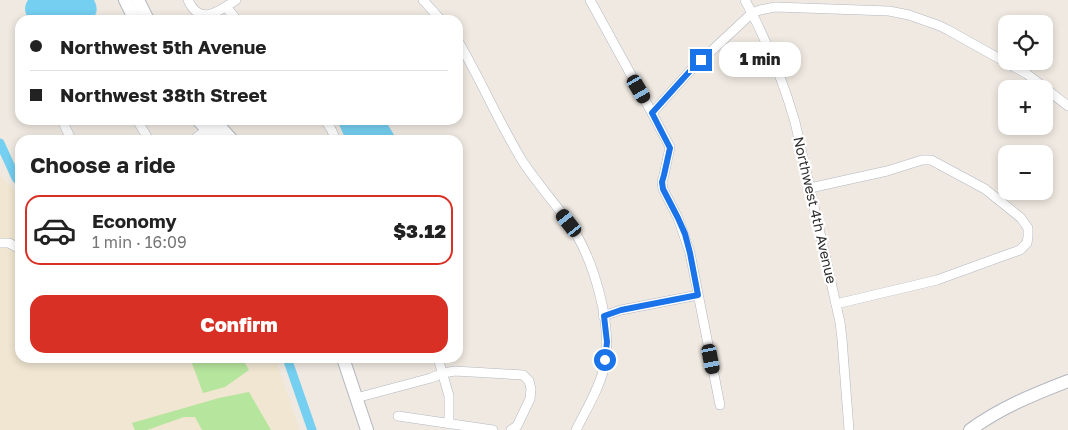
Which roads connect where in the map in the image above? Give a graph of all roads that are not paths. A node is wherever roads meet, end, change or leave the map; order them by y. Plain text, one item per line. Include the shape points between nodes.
1 (124, 0) edge
2 (138, 0) edge
3 (188, 0) edge
4 (236, 0) edge
5 (423, 0) edge
6 (590, 0) edge
7 (745, 0) edge
8 (226, 7) junction
9 (752, 13) junction
10 (132, 15) edge
11 (146, 15) edge
12 (233, 15) edge
13 (437, 15) edge
14 (463, 50) edge
15 (1068, 106) edge
16 (652, 113) junction
17 (209, 125) edge
18 (213, 125) edge
19 (198, 135) edge
20 (226, 135) edge
21 (810, 188) junction
22 (0, 243) edge
23 (15, 246) edge
24 (698, 295) junction
25 (836, 304) junction
26 (604, 316) junction
27 (345, 363) edge
28 (440, 363) edge
29 (443, 372) junction
30 (1068, 381) edge
31 (356, 398) junction
32 (720, 405) dead end
33 (398, 416) dead end
34 (449, 424) junction
35 (367, 430) edge
36 (493, 430) edge
37 (511, 430) edge
38 (576, 430) edge
39 (849, 430) edge
40 (970, 430) edge

1 - 10 street
2 - 11 street
3 - 8 street via 195,12 201,15 216,13
4 - 8 street
5 - 13 street
6 - 16 street
7 - 9 street, Northwest 4th Avenue
8 - 12 street
9 - 15 street via 774,7 909,14 940,26 1027,74
9 - 16 street via 690,71
9 - 21 street, Northwest 4th Avenue via 789,102
14 - 26 street via 523,162 580,240 598,287
16 - 24 street via 670,148 663,189 685,234
17 - 19 street
18 - 20 street
21 - 25 street, Northwest 4th Avenue
21 - 25 street via 930,160 985,189 1021,218 1028,228 1026,243 1020,250 938,280
22 - 23 street
24 - 26 street
24 - 32 street
25 - 39 street, Northwest 4th Avenue
26 - 38 street via 607,342 604,369
27 - 31 street
28 - 29 street
29 - 31 street
29 - 34 street via 449,396
29 - 37 street via 523,375 529,381 530,399 517,426
30 - 40 street via 1024,398
31 - 35 street
33 - 34 street
34 - 36 street

